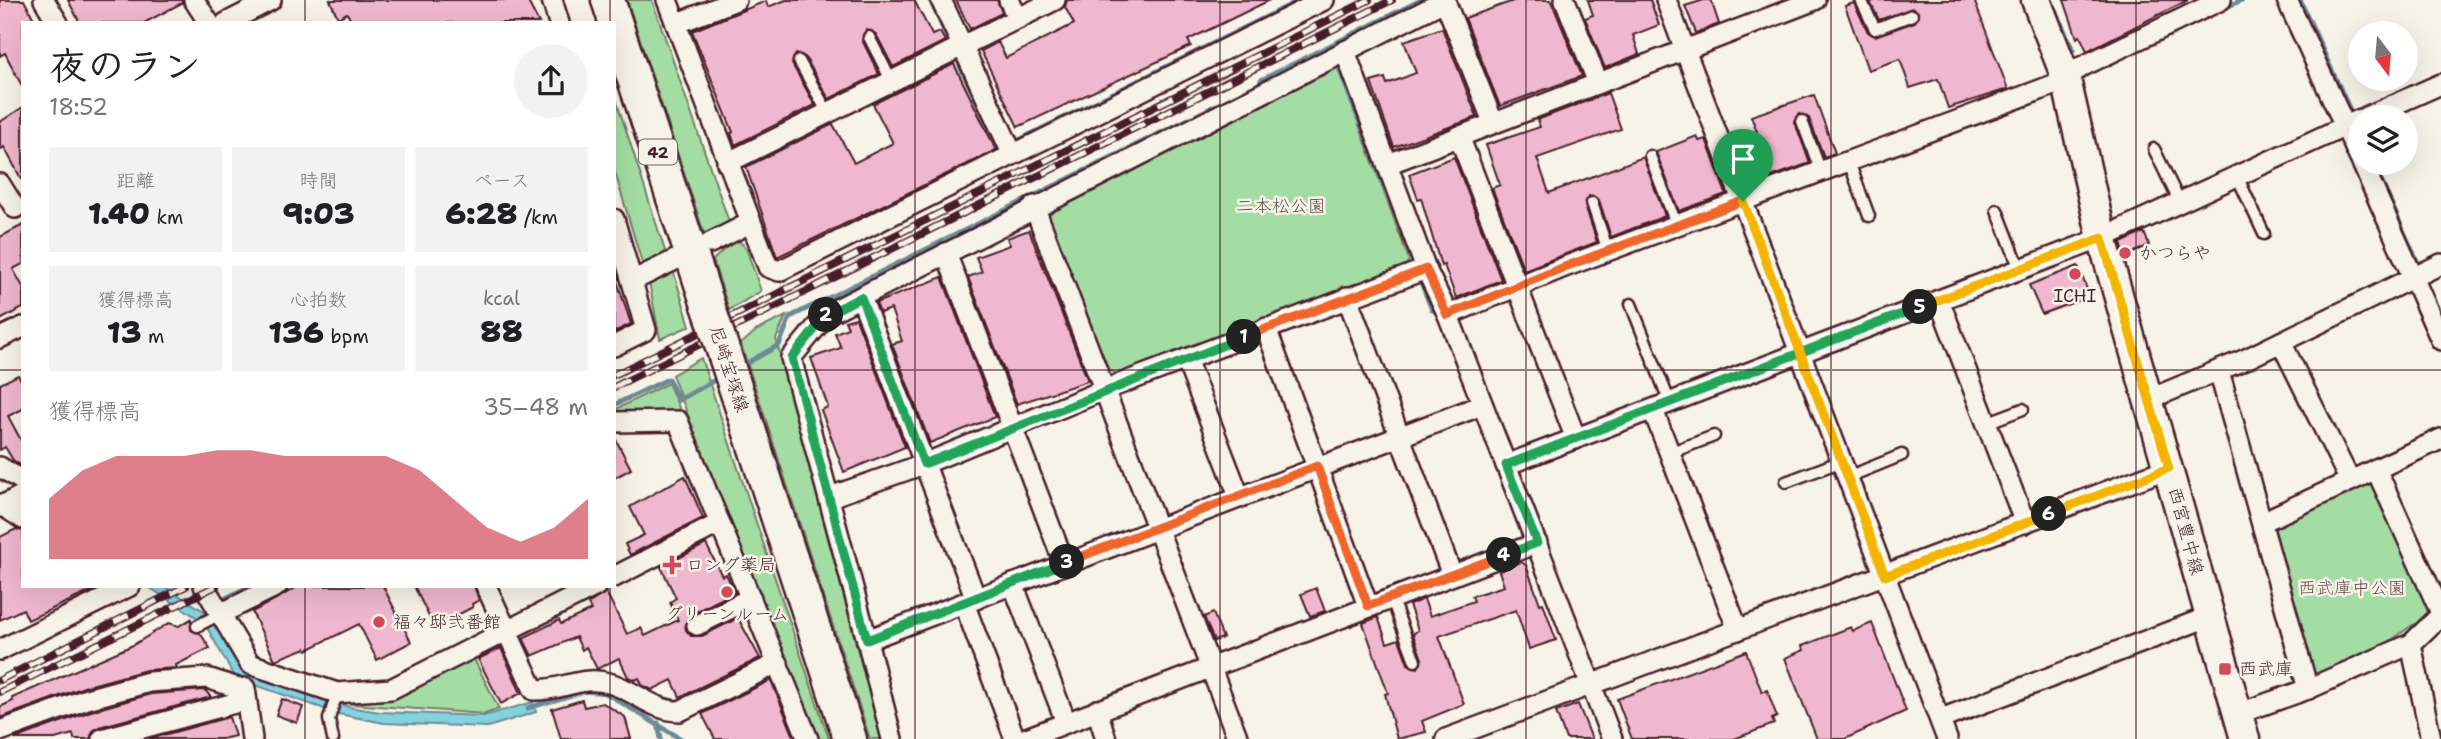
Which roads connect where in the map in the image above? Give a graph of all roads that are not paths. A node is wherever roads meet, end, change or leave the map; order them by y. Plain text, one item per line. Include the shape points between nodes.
1 (44, 0) edge
2 (194, 0) edge
3 (271, 0) edge
4 (552, 0) edge
5 (608, 0) edge
6 (667, 0) edge
7 (736, 0) edge
8 (941, 0) edge
9 (1009, 0) edge
10 (1055, 0) edge
11 (1323, 0) edge
12 (1445, 0) edge
13 (1565, 0) edge
14 (1666, 0) edge
15 (1815, 0) edge
16 (1861, 0) edge
17 (2036, 0) edge
18 (2221, 0) edge
19 (2287, 0) edge
20 (1912, 15) dead end
21 (1018, 19) junction
22 (57, 21) edge
23 (208, 21) edge
24 (230, 21) edge
25 (558, 21) edge
26 (615, 21) edge
27 (616, 24) edge
28 (676, 24) junction
29 (869, 37) dead end
30 (962, 47) junction
31 (1345, 51) junction
32 (1686, 52) junction
33 (799, 61) dead end
34 (2065, 75) junction
35 (892, 82) junction
36 (1598, 83) junction
37 (2441, 84) edge
38 (2393, 105) edge
39 (828, 113) junction
40 (2348, 114) edge
41 (1802, 121) dead end
42 (1493, 122) junction
43 (2348, 125) edge
44 (1459, 136) junction
45 (2154, 149) dead end
46 (1012, 153) junction
47 (1650, 156) dead end
48 (1849, 162) junction
49 (727, 163) junction
50 (1388, 164) junction
51 (1821, 172) junction
52 (2367, 175) edge
53 (2237, 176) junction
54 (0, 184) edge
55 (1743, 201) junction
56 (1591, 203) dead end
57 (2179, 203) junction
58 (1034, 206) junction
59 (13, 209) edge
60 (1997, 211) dead end
61 (1869, 216) dead end
62 (750, 223) junction
63 (1677, 226) junction
64 (616, 232) edge
65 (2264, 233) dead end
66 (2102, 238) junction
67 (710, 243) dead end
68 (1608, 251) junction
69 (946, 253) junction
70 (675, 260) dead end
71 (2441, 264) edge
72 (1426, 269) junction
73 (2020, 270) junction
74 (2415, 275) junction
75 (632, 281) junction
76 (1516, 287) junction
77 (861, 297) junction
78 (1347, 298) junction
79 (1939, 300) junction
80 (1631, 304) dead end
81 (1447, 315) junction
82 (21, 328) edge
83 (1266, 328) junction
84 (0, 338) edge
85 (2441, 340) edge
86 (2281, 342) junction
87 (616, 345) edge
88 (1801, 354) junction
89 (1186, 359) junction
90 (2218, 371) junction
91 (1104, 390) junction
92 (2150, 399) junction
93 (1482, 404) junction
94 (1661, 407) junction
95 (2024, 409) dead end
96 (616, 422) edge
97 (1986, 423) junction
98 (1012, 428) junction
99 (1399, 436) junction
100 (1714, 436) dead end
101 (1576, 439) junction
102 (2441, 439) edge
103 (1670, 453) junction
104 (1902, 455) dead end
105 (924, 464) junction
106 (1506, 465) junction
107 (1317, 466) junction
108 (0, 467) edge
109 (2169, 468) junction
110 (1845, 469) junction
111 (2376, 469) junction
112 (21, 480) edge
113 (2350, 481) junction
114 (1786, 482) dead end
115 (1239, 496) junction
116 (830, 497) junction
117 (7, 503) edge
118 (21, 517) edge
119 (2262, 522) junction
120 (720, 523) junction
121 (2025, 523) junction
122 (1157, 528) junction
123 (1537, 543) junction
124 (1064, 563) junction
125 (1452, 575) junction
126 (616, 576) edge
127 (1885, 576) junction
128 (1013, 584) junction
129 (125, 588) edge
130 (206, 588) edge
131 (272, 588) edge
132 (486, 588) edge
133 (592, 588) edge
134 (1391, 597) junction
135 (751, 598) junction
136 (970, 601) junction
137 (1368, 606) junction
138 (2441, 614) edge
139 (218, 615) junction
140 (2208, 617) junction
141 (697, 625) dead end
142 (198, 626) dead end
143 (1738, 631) junction
144 (508, 632) junction
145 (867, 640) junction
146 (2411, 644) junction
147 (0, 650) edge
148 (1415, 661) dead end
149 (778, 663) junction
150 (1209, 666) junction
151 (247, 681) junction
152 (1592, 685) junction
153 (2308, 689) junction
154 (336, 696) junction
155 (1097, 710) junction
156 (1941, 719) junction
157 (1066, 722) junction
158 (2241, 726) edge
159 (0, 731) edge
160 (30, 731) edge
161 (102, 739) edge
162 (252, 739) edge
163 (333, 739) edge
164 (808, 739) edge
165 (850, 739) edge
166 (892, 739) edge
167 (1015, 739) edge
168 (1024, 739) edge
169 (1107, 739) edge
170 (1238, 739) edge
171 (1446, 739) edge
172 (1612, 739) edge
173 (1947, 739) edge
174 (2431, 739) edge

1 - 22 street
2 - 23 street
3 - 24 street
4 - 25 street
5 - 26 main road, 尼崎宝塚線 / 42, bridge
6 - 28 street
7 - 28 street
8 - 30 street
9 - 21 street
10 - 21 street
11 - 46 street
12 - 31 street
12 - 42 street
13 - 36 street
14 - 32 street
15 - 32 street
16 - 20 lane via 1875,29
17 - 34 main road, 西宮豊中線
18 - 34 street
19 - 40 street
21 - 30 street
27 - 165 main road, 尼崎宝塚線 / 42, bridge
28 - 49 street
29 - 35 lane
30 - 35 street
30 - 46 street
31 - 50 street
31 - 58 street
32 - 36 street
32 - 55 street
33 - 39 lane
34 - 48 street via 2056,84
34 - 66 main road, 西宮豊中線
35 - 39 street
36 - 42 street
37 - 38 street
39 - 49 street
41 - 51 lane
42 - 44 street
43 - 53 street
44 - 50 street
44 - 76 street
45 - 57 lane
46 - 62 street via 779,271 768,267
47 - 63 lane
48 - 51 street
48 - 61 lane
49 - 62 street
50 - 72 street
51 - 55 street
52 - 74 street
53 - 57 street
53 - 65 lane
54 - 59 street
55 - 63 street
55 - 88 street
56 - 68 lane
57 - 66 street
58 - 69 street
58 - 91 street
60 - 73 lane
62 - 67 street
63 - 68 street
64 - 75 street
66 - 73 street
66 - 92 main road, 西宮豊中線
68 - 76 street
69 - 77 street
69 - 98 street
70 - 75 street
71 - 74 street
72 - 78 street
72 - 81 street
73 - 79 street
74 - 85 street
74 - 86 street
75 - 87 street via 646,330
76 - 81 street
76 - 101 street
77 - 105 street
77 - 116 street via 827,314 792,358
78 - 83 street
78 - 99 street
79 - 88 street
79 - 97 street
80 - 94 lane
81 - 93 street
82 - 84 street
83 - 89 street
83 - 107 street
86 - 90 street
86 - 113 street
88 - 94 street
88 - 110 street
89 - 91 street
89 - 115 street
90 - 92 street
90 - 119 street
91 - 98 street
91 - 122 street
92 - 109 main road, 西宮豊中線
93 - 99 street
93 - 106 street
94 - 101 street
94 - 103 street
95 - 97 lane
96 - 120 street via 678,421
97 - 121 street
98 - 105 street
98 - 124 street
99 - 107 street
99 - 125 street
100 - 103 lane
101 - 106 street
102 - 111 street
103 - 143 street
104 - 110 lane
105 - 116 street
105 - 136 street
106 - 123 street
107 - 115 street
107 - 137 street
108 - 112 street
109 - 121 street
109 - 140 main road, 西宮豊中線
110 - 114 lane
110 - 127 street
111 - 113 street
111 - 138 street
113 - 119 street
115 - 122 street
116 - 145 street
117 - 118 street
119 - 153 street
120 - 126 street
120 - 135 street
121 - 127 street
122 - 124 street
122 - 150 street
123 - 125 street
123 - 152 street
124 - 128 street
125 - 134 street
127 - 143 street
127 - 156 street
128 - 136 street
128 - 157 street
129 - 147 street
130 - 139 street
131 - 139 street
132 - 144 street
133 - 144 street
134 - 137 street
134 - 148 lane
135 - 141 street
135 - 149 street
136 - 145 street
136 - 167 street
137 - 150 street
138 - 146 street
139 - 142 lane
139 - 151 street
140 - 156 street
140 - 158 main road, 西宮豊中線
143 - 152 street
144 - 149 street via 534,690 586,678 611,683 664,711 680,711
144 - 154 street via 391,689
145 - 166 street
146 - 153 street
146 - 174 street
149 - 164 street
150 - 155 street
150 - 170 street
151 - 154 street
151 - 160 street via 149,682 87,699
151 - 161 street
151 - 162 street
152 - 171 street
152 - 172 street
153 - 158 street
154 - 163 lane via 330,715
155 - 157 street
155 - 169 street
156 - 173 street
157 - 168 street
159 - 160 street

